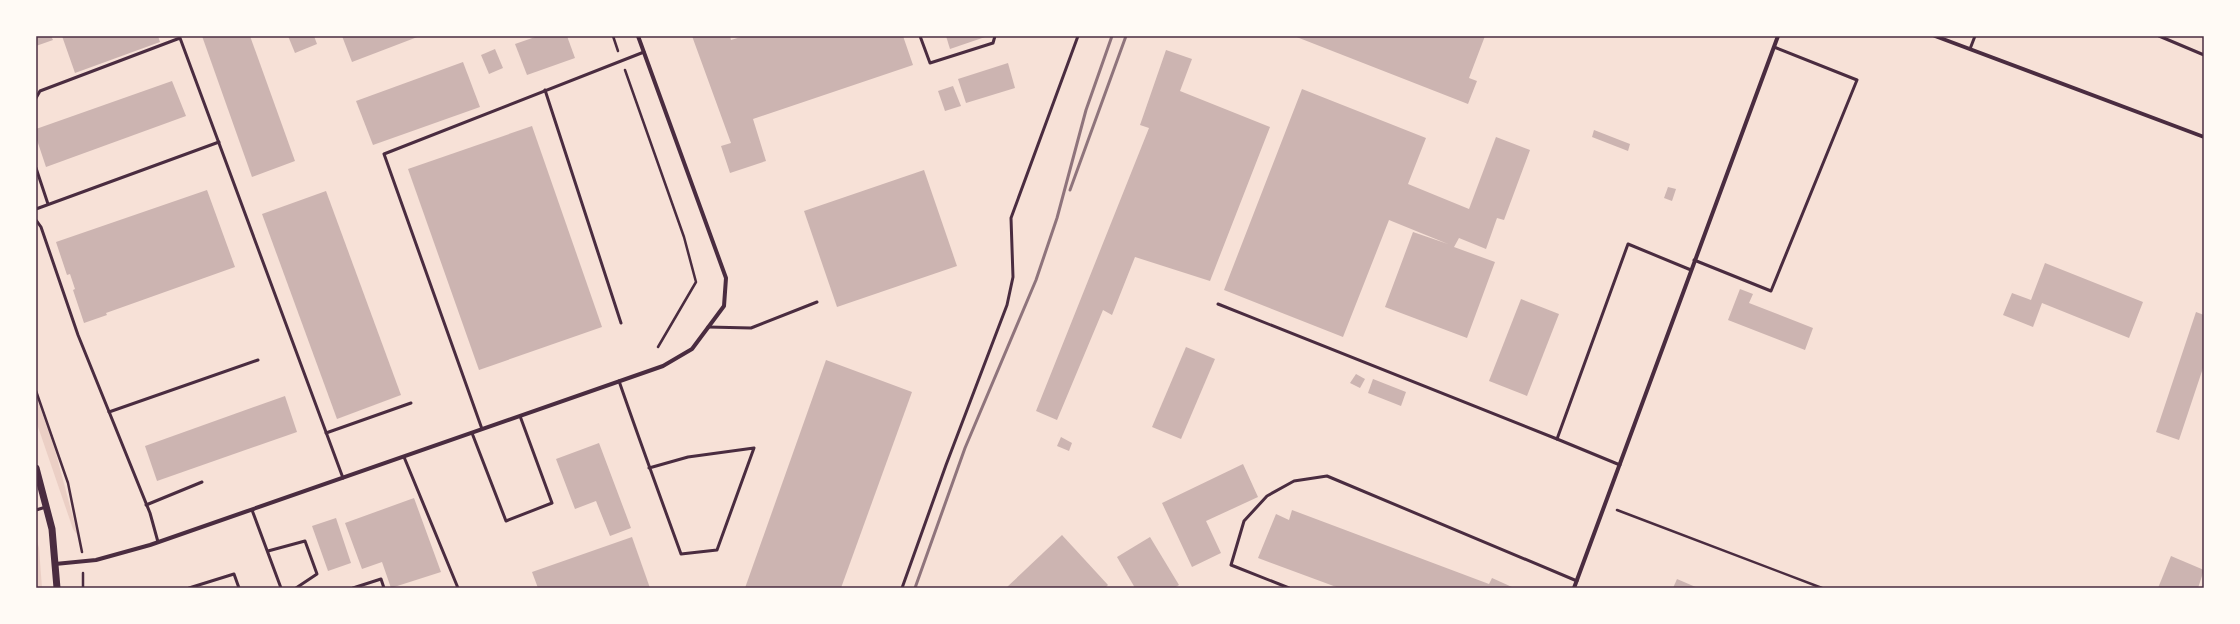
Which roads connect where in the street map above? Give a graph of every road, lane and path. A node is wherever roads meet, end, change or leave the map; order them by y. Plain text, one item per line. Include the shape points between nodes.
1 (613, 36) edge
2 (638, 36) edge
3 (920, 36) edge
4 (995, 36) edge
5 (1078, 36) edge
6 (1778, 36) edge
7 (1935, 36) edge
8 (1974, 36) edge
9 (2159, 36) edge
10 (1774, 46) junction
11 (1970, 49) junction
12 (644, 52) junction
13 (2204, 55) edge
14 (621, 60) junction
15 (545, 90) junction
16 (36, 98) edge
17 (2204, 137) edge
18 (219, 142) junction
19 (36, 168) edge
20 (48, 204) junction
21 (36, 209) edge
22 (36, 220) edge
23 (1694, 260) junction
24 (1690, 270) junction
25 (817, 302) dead end
26 (1218, 304) dead end
27 (621, 323) dead end
28 (708, 327) junction
29 (658, 347) dead end
30 (258, 360) dead end
31 (619, 381) junction
32 (36, 391) edge
33 (411, 403) dead end
34 (109, 412) junction
35 (520, 416) junction
36 (482, 429) junction
37 (326, 433) junction
38 (472, 433) junction
39 (1557, 440) junction
40 (404, 457) junction
41 (1620, 465) junction
42 (36, 468) edge
43 (649, 468) junction
44 (343, 478) junction
45 (202, 482) dead end
46 (146, 505) junction
47 (47, 507) junction
48 (36, 510) edge
49 (252, 510) junction
50 (1617, 510) dead end
51 (158, 542) junction
52 (268, 551) junction
53 (84, 561) junction
54 (55, 564) junction
55 (1577, 581) junction
56 (57, 588) edge
57 (83, 588) edge
58 (189, 588) edge
59 (239, 588) edge
60 (281, 588) edge
61 (296, 588) edge
62 (353, 588) edge
63 (384, 588) edge
64 (458, 588) edge
65 (902, 588) edge
66 (1289, 588) edge
67 (1574, 588) edge
68 (1822, 588) edge

1 - 14 path
2 - 12 street
3 - 4 lane via 930,64 993,43
5 - 65 lane via 1011,218 1013,277 1007,305
6 - 10 street
7 - 11 street
8 - 11 lane
9 - 13 lane
10 - 23 street
10 - 23 lane via 1857,80 1771,291
11 - 17 street
12 - 14 lane
12 - 28 street via 726,278 724,306
14 - 15 lane
14 - 29 path via 684,236 696,282
15 - 27 lane
15 - 36 lane via 384,154
16 - 18 lane via 40,91 180,38
18 - 20 lane
18 - 37 lane
19 - 20 lane
20 - 21 lane
22 - 34 lane via 41,227 78,335
23 - 24 street
24 - 39 lane via 1628,244
24 - 41 street
25 - 28 lane via 751,328
26 - 39 lane
28 - 31 street via 692,349 663,366
30 - 34 lane
31 - 35 street
31 - 43 lane
32 - 53 path via 68,483
33 - 37 lane
34 - 46 lane
35 - 36 street
35 - 38 lane via 552,503 506,521
36 - 38 street
37 - 44 lane
38 - 40 street
39 - 41 lane
40 - 44 street
40 - 64 lane
41 - 55 street
42 - 47 street
43 - 43 lane via 681,554 717,550 754,448 688,457
44 - 49 street
45 - 46 lane
46 - 51 lane
47 - 48 lane
47 - 54 street
49 - 51 street
49 - 52 lane
50 - 68 path
51 - 53 street
52 - 60 lane
52 - 61 lane via 305,541 317,574
53 - 54 street
53 - 57 path
54 - 56 street
55 - 66 lane via 1327,476 1294,481 1267,496 1244,520 1232,565
55 - 67 street
58 - 59 lane via 234,574
62 - 63 lane via 381,579

